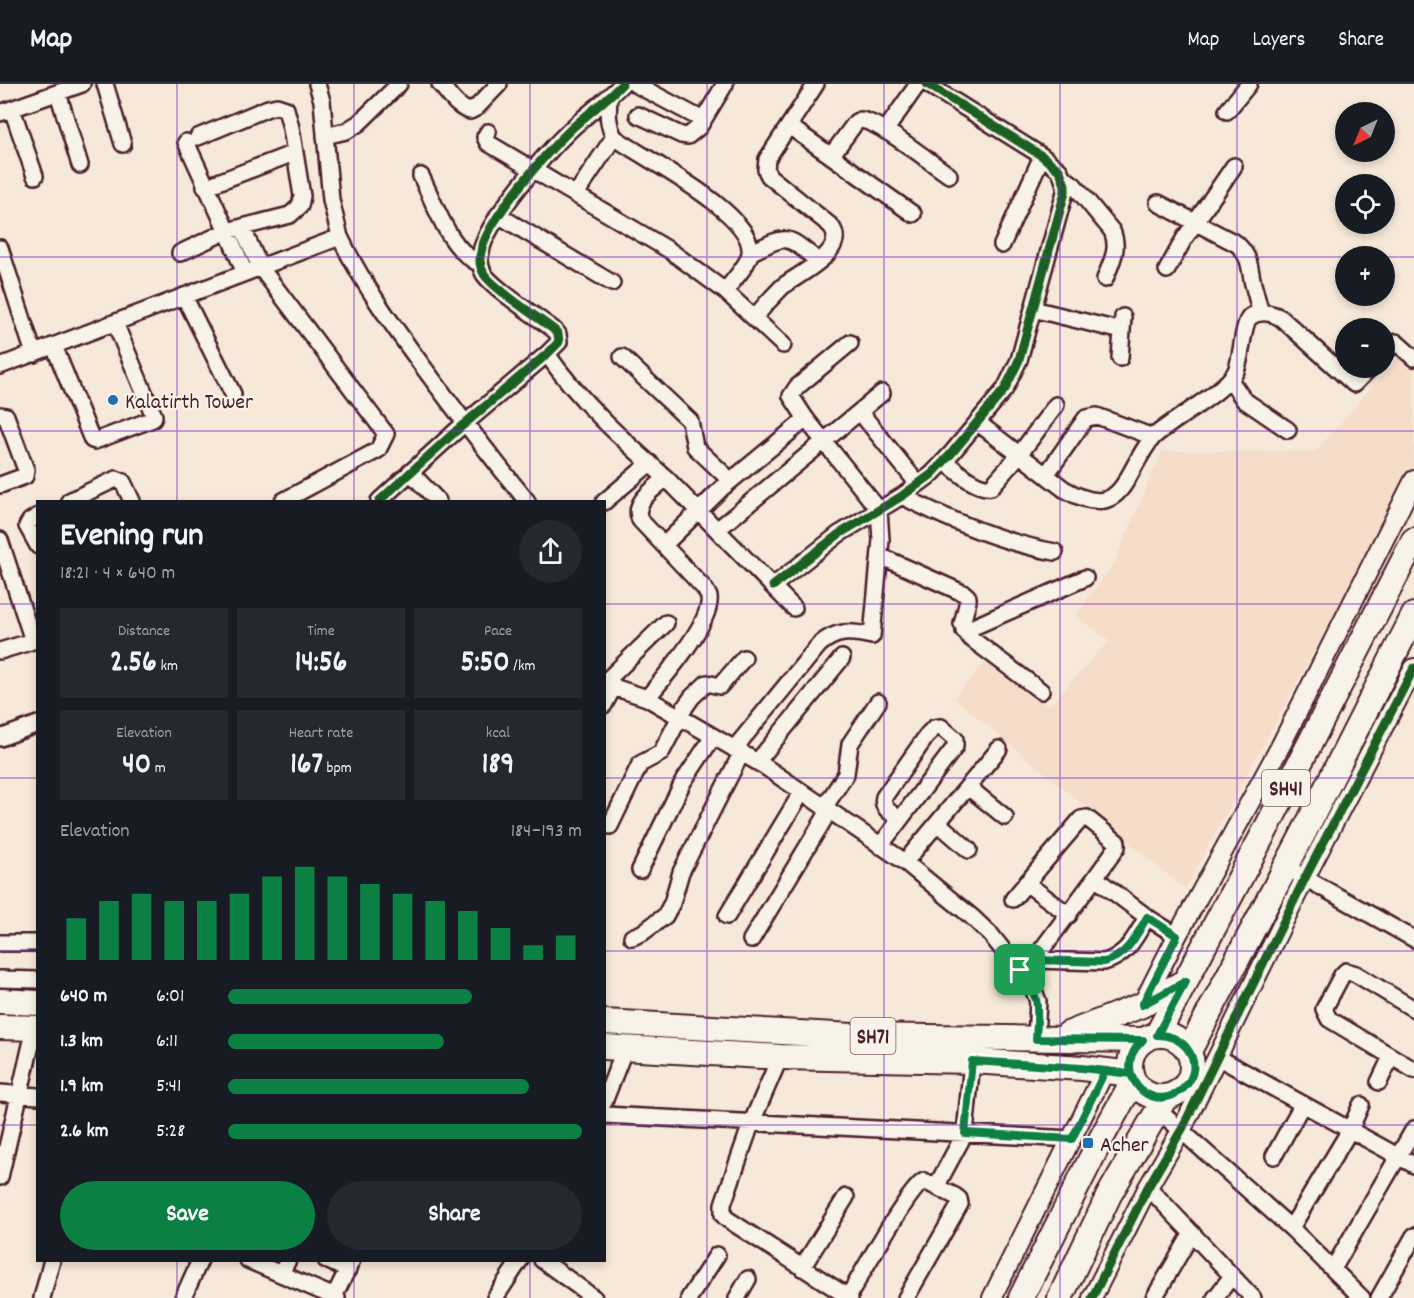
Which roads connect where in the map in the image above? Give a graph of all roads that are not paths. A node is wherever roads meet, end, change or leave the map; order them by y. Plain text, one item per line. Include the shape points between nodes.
1 (82, 84) edge
2 (105, 84) edge
3 (317, 84) edge
4 (399, 84) edge
5 (440, 84) edge
6 (499, 84) edge
7 (622, 84) edge
8 (634, 84) edge
9 (725, 84) edge
10 (816, 84) edge
11 (918, 84) edge
12 (927, 84) edge
13 (1249, 84) edge
14 (58, 93) junction
15 (609, 98) junction
16 (6, 111) edge
17 (1227, 111) dead end
18 (638, 115) dead end
19 (703, 120) junction
20 (789, 126) junction
21 (885, 131) junction
22 (488, 132) dead end
23 (325, 136) junction
24 (614, 136) junction
25 (123, 144) dead end
26 (294, 153) junction
27 (831, 156) junction
28 (1042, 156) junction
29 (81, 165) dead end
30 (1234, 165) dead end
31 (534, 170) junction
32 (35, 176) dead end
33 (421, 176) dead end
34 (950, 176) dead end
35 (1063, 177) junction
36 (205, 187) junction
37 (576, 194) junction
38 (1158, 203) dead end
39 (913, 214) dead end
40 (498, 216) junction
41 (1195, 222) junction
42 (243, 226) junction
43 (227, 231) junction
44 (340, 237) junction
45 (1002, 245) dead end
46 (0, 248) edge
47 (750, 252) junction
48 (180, 253) dead end
49 (818, 261) junction
50 (480, 264) junction
51 (260, 267) junction
52 (1167, 270) dead end
53 (245, 273) junction
54 (1105, 279) dead end
55 (612, 283) dead end
56 (725, 291) junction
57 (184, 297) junction
58 (1034, 309) junction
59 (1261, 313) junction
60 (754, 318) junction
61 (115, 323) junction
62 (850, 343) dead end
63 (1395, 343) edge
64 (783, 345) dead end
65 (54, 346) junction
66 (34, 354) junction
67 (547, 354) junction
68 (622, 357) dead end
69 (1120, 358) dead end
70 (1414, 358) edge
71 (0, 366) edge
72 (1335, 367) edge
73 (1347, 378) edge
74 (1360, 378) edge
75 (1230, 380) junction
76 (882, 393) dead end
77 (233, 394) dead end
78 (1056, 405) dead end
79 (860, 412) junction
80 (0, 415) edge
81 (806, 419) junction
82 (977, 422) junction
83 (465, 423) junction
84 (1288, 430) dead end
85 (1153, 437) junction
86 (825, 442) junction
87 (1019, 454) junction
88 (944, 461) junction
89 (650, 463) junction
90 (410, 472) junction
91 (1046, 475) junction
92 (666, 478) junction
93 (730, 480) junction
94 (1414, 480) edge
95 (918, 484) junction
96 (0, 485) edge
97 (903, 496) junction
98 (71, 500) edge
99 (132, 500) edge
100 (285, 500) edge
101 (380, 500) edge
102 (437, 500) edge
103 (526, 500) edge
104 (606, 500) edge
105 (698, 510) junction
106 (879, 510) junction
107 (36, 517) edge
108 (717, 530) junction
109 (0, 540) edge
110 (1414, 540) edge
111 (36, 542) edge
112 (664, 545) junction
113 (1055, 552) dead end
114 (880, 556) junction
115 (1085, 578) dead end
116 (773, 586) junction
117 (794, 608) dead end
118 (1414, 615) edge
119 (666, 623) dead end
120 (964, 631) junction
121 (0, 651) edge
122 (744, 658) dead end
123 (842, 658) dead end
124 (1414, 668) edge
125 (608, 685) edge
126 (1041, 692) dead end
127 (648, 698) junction
128 (878, 702) dead end
129 (681, 718) junction
130 (36, 725) edge
131 (713, 737) junction
132 (0, 738) edge
133 (999, 749) dead end
134 (738, 751) junction
135 (757, 762) junction
136 (968, 787) junction
137 (802, 792) junction
138 (827, 810) junction
139 (1005, 817) dead end
140 (900, 819) junction
141 (938, 823) junction
142 (610, 826) dead end
143 (880, 846) junction
144 (969, 850) dead end
145 (905, 862) junction
146 (640, 870) dead end
147 (1295, 873) junction
148 (1095, 878) junction
149 (1026, 883) junction
150 (1013, 899) dead end
151 (1069, 915) junction
152 (727, 916) dead end
153 (1147, 917) junction
154 (1177, 936) junction
155 (632, 937) dead end
156 (1414, 939) edge
157 (751, 940) dead end
158 (0, 943) edge
159 (36, 943) edge
160 (1034, 960) junction
161 (1020, 970) junction
162 (0, 979) edge
163 (36, 980) edge
164 (1186, 981) junction
165 (0, 1001) edge
166 (36, 1002) edge
167 (1142, 1005) junction
168 (1414, 1009) edge
169 (606, 1022) edge
170 (0, 1027) edge
171 (36, 1028) edge
172 (853, 1036) junction
173 (1150, 1038) junction
174 (1045, 1039) junction
175 (615, 1048) edge
176 (1189, 1052) junction
177 (780, 1057) junction
178 (1217, 1057) junction
179 (1391, 1057) junction
180 (855, 1060) junction
181 (972, 1061) junction
182 (1414, 1070) edge
183 (1105, 1071) junction
184 (1132, 1078) junction
185 (1379, 1082) dead end
186 (606, 1092) edge
187 (0, 1093) edge
188 (19, 1096) junction
189 (36, 1096) edge
190 (1162, 1104) junction
191 (1302, 1105) junction
192 (1361, 1105) dead end
193 (606, 1115) edge
194 (751, 1124) junction
195 (1414, 1129) edge
196 (1182, 1130) junction
197 (1350, 1130) junction
198 (965, 1133) junction
199 (1072, 1139) junction
200 (1274, 1156) dead end
201 (1399, 1157) junction
202 (1414, 1165) edge
203 (0, 1177) edge
204 (937, 1185) junction
205 (1148, 1187) junction
206 (846, 1197) dead end
207 (1291, 1228) junction
208 (1192, 1233) junction
209 (1414, 1236) edge
210 (717, 1255) dead end
211 (51, 1262) edge
212 (199, 1262) edge
213 (253, 1262) edge
214 (287, 1262) edge
215 (519, 1262) edge
216 (545, 1262) edge
217 (350, 1265) edge
218 (802, 1268) junction
219 (1333, 1269) junction
220 (281, 1274) junction
221 (1232, 1276) junction
222 (748, 1279) dead end
223 (302, 1291) edge
224 (591, 1297) edge
225 (42, 1298) edge
226 (183, 1298) edge
227 (335, 1298) edge
228 (495, 1298) edge
229 (689, 1298) edge
230 (737, 1298) edge
231 (849, 1298) edge
232 (906, 1298) edge
233 (992, 1298) edge
234 (1021, 1298) edge
235 (1060, 1298) edge
236 (1092, 1298) edge
237 (1154, 1298) edge
238 (1215, 1298) edge
239 (1253, 1298) edge
240 (1362, 1298) edge
241 (1379, 1298) edge

1 - 14 street
2 - 25 street
3 - 23 street
4 - 23 street via 359,123
5 - 6 street via 470,111
7 - 15 street
8 - 19 street
9 - 19 street
10 - 20 street
11 - 21 street
12 - 28 street
13 - 17 street
14 - 16 street
14 - 29 street
15 - 24 street via 608,120
15 - 31 street via 569,131
16 - 32 street
18 - 19 street via 688,136
20 - 27 street
20 - 49 street via 767,159 766,170 836,232 832,250
21 - 27 street via 860,120
21 - 34 street
22 - 31 street via 488,143
23 - 44 street via 331,200
24 - 37 street
24 - 47 street via 723,208 742,229
26 - 36 street
26 - 36 street via 286,109 268,108 192,140
26 - 42 street via 302,196 300,206 290,214
27 - 39 street
28 - 35 street
28 - 45 street
30 - 41 street
31 - 37 street
31 - 40 street
33 - 50 street via 455,245
35 - 54 street via 1074,184 1116,240
35 - 58 street via 1065,192
36 - 43 street
37 - 56 street via 669,250
38 - 41 street
40 - 50 street via 483,244
40 - 55 street
41 - 52 street
41 - 59 street via 1244,251 1250,261
42 - 43 street
42 - 51 street
43 - 48 street
43 - 53 street
44 - 51 street
44 - 83 street via 368,290
46 - 66 street
47 - 49 street via 781,238 789,239
47 - 56 street
49 - 60 street via 784,286
50 - 67 street via 494,284 558,334 559,342
51 - 53 street
51 - 100 street via 386,434 378,450
53 - 57 street
56 - 60 street
57 - 61 street
57 - 77 street
58 - 69 street via 1122,324
58 - 82 street via 1013,375
59 - 72 street via 1281,318
59 - 75 street via 1246,323 1241,359
60 - 64 street
61 - 65 street
61 - 65 street via 154,416 95,441
62 - 81 street via 793,391 792,400
63 - 70 street
65 - 66 street
66 - 71 street
67 - 83 street
67 - 89 street via 582,400
68 - 93 street via 690,421 695,447
73 - 74 street via 1354,384
75 - 84 street via 1244,400
75 - 85 street
76 - 79 street
78 - 87 street
79 - 86 street
79 - 95 street
80 - 96 street via 6,416 26,470 25,476
81 - 86 street
81 - 93 street
82 - 87 street
82 - 88 street
83 - 90 street
83 - 103 street
85 - 91 street via 1089,416
85 - 91 street via 1115,497 1091,501 1078,497
86 - 106 street
86 - 108 street
87 - 88 street via 991,487 985,488
87 - 91 street
88 - 95 street
89 - 92 street
89 - 104 street
90 - 101 street
90 - 102 street
92 - 105 street
92 - 112 street via 641,501 637,514
93 - 105 street
94 - 154 street via 1280,747
95 - 97 street
97 - 106 street
97 - 113 street via 938,514
98 - 99 street via 116,479 123,482
105 - 108 street
105 - 112 street
106 - 114 street
106 - 116 street via 839,534
107 - 111 street via 27,526
108 - 116 street
109 - 121 street via 33,641
110 - 164 main road, SH41
112 - 127 street via 704,588 708,607 685,651
114 - 120 street via 968,597
114 - 134 street via 872,636 838,632 828,637
115 - 120 street
116 - 117 street
118 - 147 main road, SH41
119 - 125 street
120 - 126 street
122 - 129 street via 720,686 708,683 698,691
123 - 135 street
124 - 147 street
125 - 127 street
127 - 129 street
128 - 138 street via 850,744 846,774
129 - 131 street
129 - 142 street via 661,753 640,764
130 - 132 street
131 - 134 street
131 - 146 street via 683,782
133 - 136 street
134 - 135 street
134 - 155 street via 681,872 665,916
135 - 137 street
136 - 139 street
136 - 141 street
137 - 138 street
137 - 152 street
138 - 143 street
138 - 157 street
140 - 140 street via 885,808 884,796 928,734 941,727 955,739 955,747
140 - 143 street
141 - 144 street
141 - 145 street
143 - 145 street
145 - 161 street via 972,917
147 - 156 street
147 - 176 main road, SH41
147 - 178 street
148 - 149 street via 1117,842 1087,818 1077,822
148 - 151 street
148 - 153 street
149 - 150 street
149 - 151 street
151 - 160 street
153 - 154 street
153 - 160 street via 1126,951 1115,959
154 - 167 street
158 - 159 street
160 - 161 street
161 - 174 street via 1038,1001
162 - 163 street
164 - 167 main road
164 - 173 main road, SH41
165 - 166 main road
167 - 174 main road
168 - 179 street via 1346,971 1325,1005 1329,1019
169 - 172 main road, SH71
170 - 171 main road
171 - 188 street
172 - 174 main road, SH71
172 - 180 main road
173 - 174 main road, SH71
173 - 176 main road via 1164,1035 1179,1040
173 - 184 main road, SH41 via 1133,1052
175 - 177 main road, SH71
175 - 186 street
176 - 190 main road, SH41 via 1193,1066 1189,1081
177 - 180 main road, SH71
177 - 194 street
178 - 191 street
178 - 196 street
179 - 182 street
179 - 185 street
180 - 181 main road, SH71
181 - 183 main road, SH71
181 - 198 street
183 - 184 main road, SH71
183 - 199 street
184 - 190 main road via 1143,1092
184 - 234 main road, SH41
187 - 188 street
188 - 189 street
188 - 203 street
190 - 196 street
190 - 235 main road, SH41 via 1109,1195
191 - 197 street
191 - 200 street
192 - 197 street
193 - 194 street
194 - 198 street
194 - 218 street via 723,1204 723,1215
195 - 201 street
196 - 205 street
196 - 207 street
197 - 201 street
197 - 207 street
198 - 199 street
198 - 204 street
199 - 233 street
201 - 202 street
201 - 219 street
204 - 231 street via 924,1180 918,1183
204 - 232 street via 956,1196 960,1204
205 - 208 street
205 - 236 street
206 - 218 street
207 - 219 street
208 - 221 street
208 - 237 street
209 - 241 street
210 - 229 street
211 - 225 street
212 - 226 street
213 - 220 street
214 - 220 street
215 - 228 street
216 - 224 street
217 - 227 street
218 - 231 street
219 - 240 street
220 - 223 street
221 - 238 street
221 - 239 street
222 - 230 street
223 - 227 street

